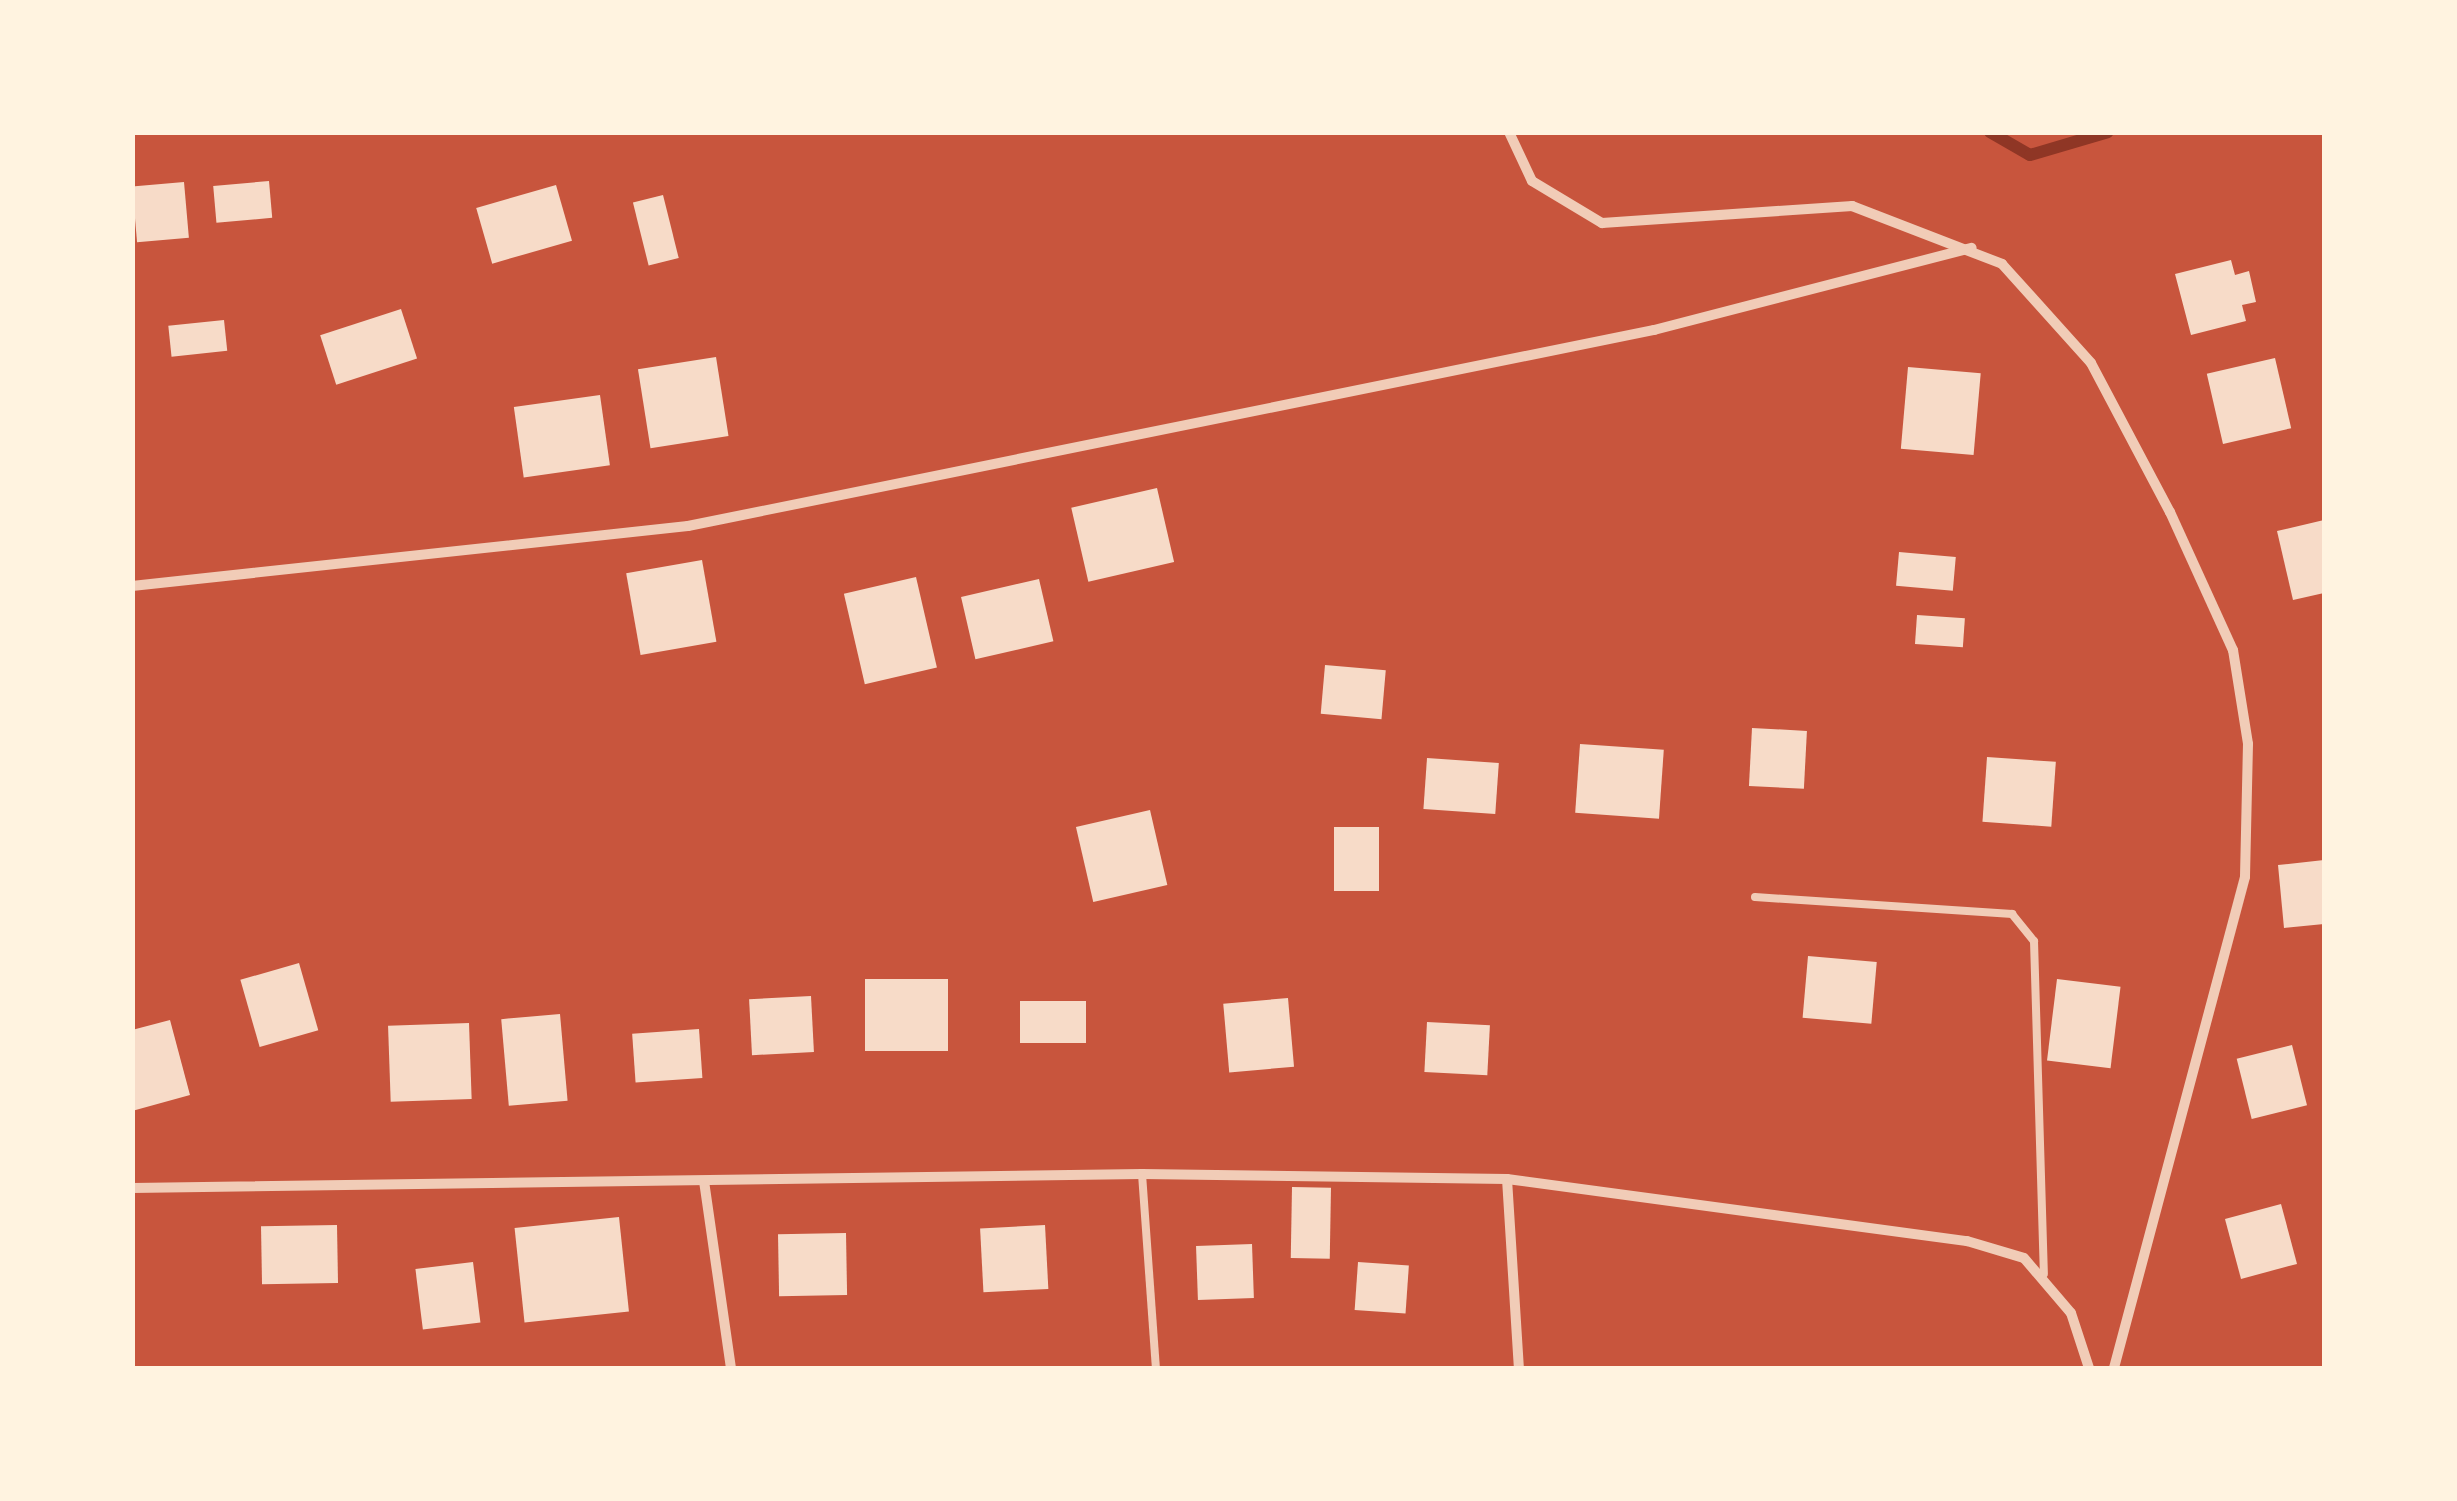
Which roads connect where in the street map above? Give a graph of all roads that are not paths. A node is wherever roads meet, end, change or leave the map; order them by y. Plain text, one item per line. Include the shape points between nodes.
1 (1509, 132) edge
2 (1972, 248) junction
3 (132, 586) edge
4 (1755, 897) dead end
5 (1142, 1174) junction
6 (1507, 1179) junction
7 (704, 1182) junction
8 (132, 1188) edge
9 (2044, 1274) junction
10 (731, 1368) edge
11 (1156, 1368) edge
12 (1519, 1368) edge
13 (2089, 1368) edge
14 (2114, 1368) edge

1 - 2 street via 1532,181 1602,223 1852,206
2 - 3 street via 1654,330 688,526
2 - 14 street via 2036,294 2091,363 2233,650 2248,744 2245,877
4 - 9 lane via 2012,914 2034,940
5 - 6 street
5 - 7 street
5 - 11 lane
6 - 9 street via 1967,1241
6 - 12 street
7 - 8 street
7 - 10 street
9 - 13 street via 2071,1312

